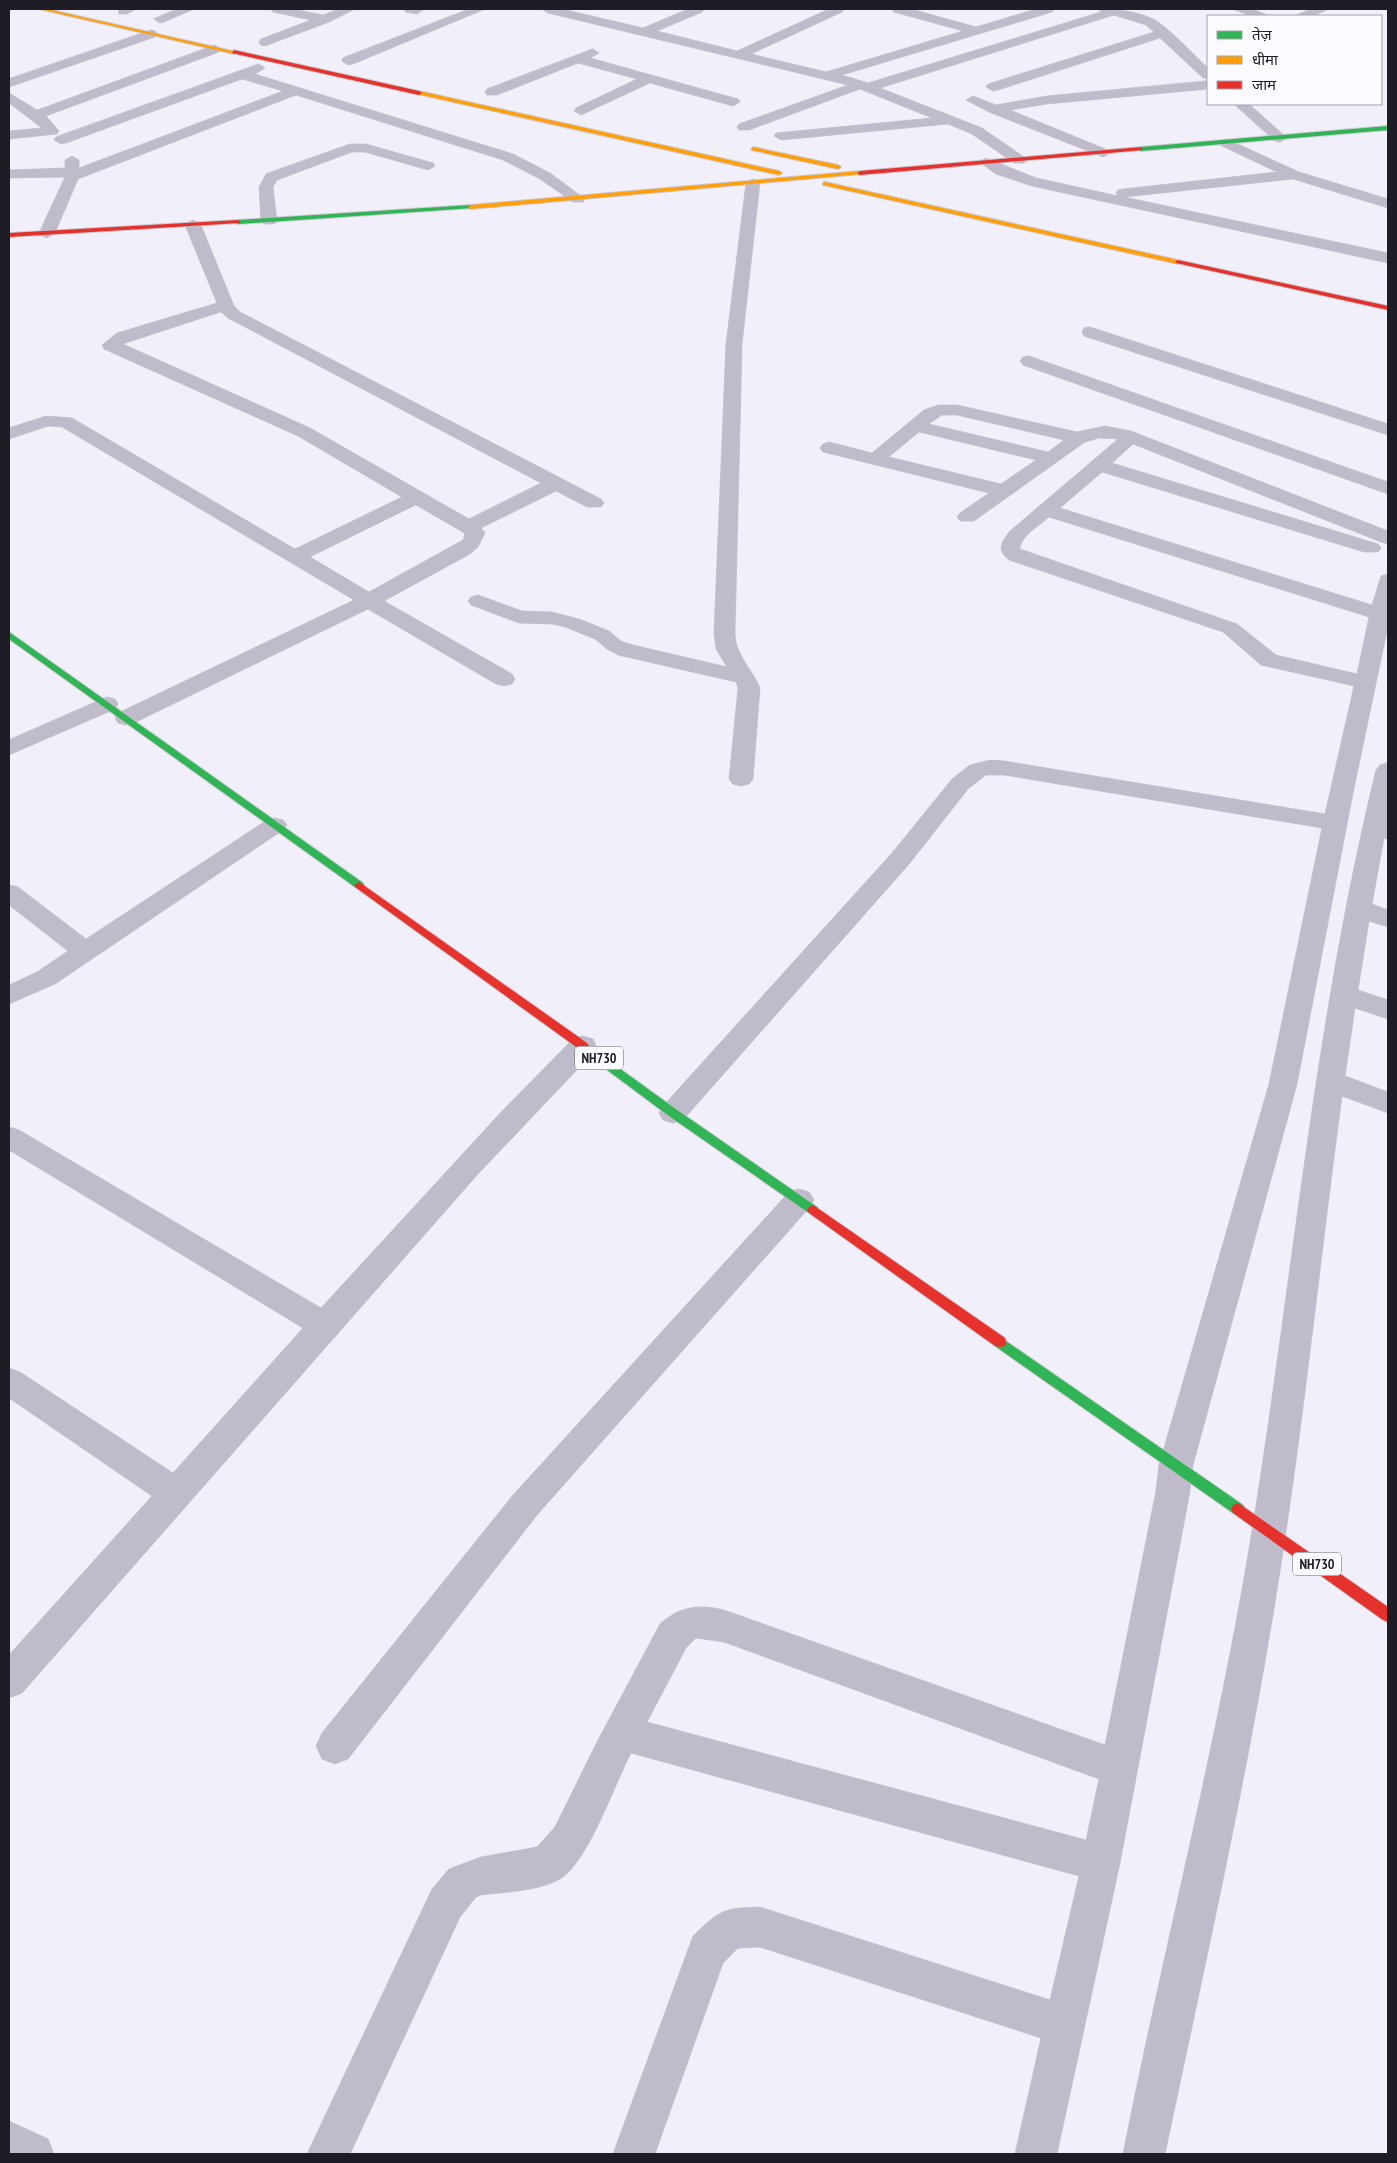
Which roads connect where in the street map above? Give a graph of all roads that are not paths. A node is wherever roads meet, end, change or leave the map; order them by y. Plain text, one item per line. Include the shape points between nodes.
1 (41, 9) edge
2 (188, 9) edge
3 (277, 9) edge
4 (349, 9) edge
5 (479, 9) edge
6 (548, 9) edge
7 (698, 9) edge
8 (838, 9) edge
9 (898, 9) edge
10 (1048, 9) edge
11 (1150, 9) edge
12 (1240, 9) edge
13 (1323, 9) edge
14 (122, 10) edge
15 (1110, 10) edge
16 (922, 11) edge
17 (1261, 15) edge
18 (1303, 15) edge
19 (1134, 16) junction
20 (151, 17) junction
21 (325, 18) junction
22 (179, 23) dead end
23 (977, 31) junction
24 (645, 32) junction
25 (1164, 33) junction
26 (151, 34) junction
27 (1388, 39) edge
28 (260, 41) joint
29 (284, 46) dead end
30 (215, 49) junction
31 (1199, 49) dead end
32 (1382, 49) edge
33 (1181, 50) junction
34 (102, 51) junction
35 (597, 51) dead end
36 (740, 54) junction
37 (1089, 55) junction
38 (128, 58) dead end
39 (578, 59) junction
40 (344, 60) joint
41 (277, 62) junction
42 (145, 63) dead end
43 (372, 66) dead end
44 (162, 68) junction
45 (1101, 68) dead end
46 (241, 74) junction
47 (1207, 74) edge
48 (829, 75) junction
49 (648, 79) junction
50 (1112, 80) dead end
51 (9, 84) edge
52 (1207, 85) edge
53 (863, 86) junction
54 (993, 87) dead end
55 (296, 90) junction
56 (488, 91) joint
57 (1124, 93) junction
58 (510, 96) dead end
59 (9, 97) edge
60 (973, 100) dead end
61 (733, 102) dead end
62 (1242, 105) edge
63 (994, 109) junction
64 (576, 110) joint
65 (36, 115) junction
66 (600, 115) dead end
67 (953, 121) junction
68 (744, 127) dead end
69 (1388, 128) edge
70 (9, 135) edge
71 (56, 135) junction
72 (781, 136) dead end
73 (1280, 138) junction
74 (1227, 143) junction
75 (744, 147) dead end
76 (1104, 153) junction
77 (1019, 160) junction
78 (986, 162) junction
79 (428, 166) dead end
80 (862, 173) junction
81 (9, 174) edge
82 (73, 174) junction
83 (1294, 175) junction
84 (807, 178) junction
85 (900, 181) dead end
86 (753, 183) junction
87 (1096, 195) junction
88 (578, 199) junction
89 (1388, 204) edge
90 (269, 221) junction
91 (193, 225) junction
92 (47, 233) junction
93 (9, 235) edge
94 (1388, 258) edge
95 (226, 305) junction
96 (1388, 308) edge
97 (1090, 332) dead end
98 (1029, 361) dead end
99 (917, 426) junction
100 (1388, 430) edge
101 (9, 434) edge
102 (1131, 437) junction
103 (1079, 438) junction
104 (829, 448) dead end
105 (1050, 458) junction
106 (876, 459) junction
107 (1098, 464) junction
108 (556, 483) junction
109 (1388, 488) edge
110 (1004, 491) junction
111 (416, 497) junction
112 (594, 503) dead end
113 (1045, 510) junction
114 (967, 517) dead end
115 (468, 527) junction
116 (1388, 538) edge
117 (1388, 554) edge
118 (295, 557) junction
119 (1388, 580) edge
120 (368, 601) junction
121 (478, 601) dead end
122 (1381, 614) junction
123 (9, 635) edge
124 (746, 678) junction
125 (504, 679) dead end
126 (1365, 682) junction
127 (107, 704) junction
128 (126, 718) junction
129 (9, 748) edge
130 (1388, 770) edge
131 (741, 779) dead end
132 (1335, 823) junction
133 (275, 825) junction
134 (1381, 830) edge
135 (9, 893) edge
136 (1358, 908) junction
137 (1388, 919) edge
138 (86, 952) junction
139 (9, 995) edge
140 (1344, 995) junction
141 (1388, 1010) edge
142 (583, 1046) junction
143 (1331, 1082) junction
144 (1388, 1103) edge
145 (672, 1113) junction
146 (9, 1137) edge
147 (799, 1200) junction
148 (324, 1325) junction
149 (9, 1381) edge
150 (1184, 1471) junction
151 (177, 1494) junction
152 (1257, 1522) junction
153 (1388, 1615) edge
154 (9, 1681) edge
155 (623, 1733) junction
156 (335, 1746) dead end
157 (1120, 1768) junction
158 (1101, 1862) junction
159 (1064, 2025) junction
160 (9, 2142) edge
161 (33, 2154) edge
162 (328, 2154) edge
163 (634, 2154) edge
164 (1036, 2154) edge
165 (1144, 2154) edge

1 - 26 main road
2 - 20 street
3 - 21 street
4 - 21 street
5 - 40 street
6 - 24 street
7 - 24 street
8 - 36 street
9 - 16 street
10 - 23 street
11 - 19 street
12 - 17 street
13 - 18 street
14 - 20 main road
15 - 19 street
15 - 53 street
16 - 23 street
19 - 25 street via 1150,22
20 - 22 main road
21 - 28 street
23 - 48 street
24 - 36 street
25 - 33 street
25 - 37 street
26 - 30 main road
26 - 34 street
27 - 32 street
28 - 29 main road
30 - 41 main road
30 - 44 street
31 - 33 street
33 - 47 street
34 - 38 street
34 - 51 street
35 - 39 street
36 - 48 street
37 - 45 street
37 - 54 street
39 - 49 street
39 - 56 street
40 - 43 main road
41 - 46 street
41 - 84 main road
42 - 44 street
44 - 65 street
46 - 55 street
46 - 71 street
48 - 53 street
49 - 61 street
49 - 64 street
50 - 57 street
52 - 57 street
53 - 67 street
53 - 68 street
55 - 82 street
55 - 88 street via 508,157 545,176
56 - 58 main road
57 - 63 street via 1032,101
59 - 65 street
60 - 63 street
62 - 73 street
63 - 76 street
64 - 66 main road
65 - 71 street
67 - 72 street
67 - 77 street via 978,131
69 - 73 main road
70 - 71 street
71 - 82 street via 70,154
73 - 74 main road
74 - 76 main road
74 - 83 street
75 - 80 main road
76 - 77 main road
77 - 78 main road
78 - 80 main road
78 - 87 street via 1014,176
79 - 90 street via 360,147 340,150 271,177 266,187
80 - 84 main road
80 - 85 main road
81 - 82 street
82 - 92 street
83 - 87 street
83 - 89 street
84 - 86 main road
84 - 96 main road
86 - 88 main road
86 - 124 street via 734,344 724,616 725,642
87 - 94 street
88 - 90 main road
90 - 91 main road
91 - 92 main road
91 - 95 street
92 - 93 main road
95 - 108 street via 246,323
95 - 111 street via 123,337 110,345 304,432
97 - 100 street
98 - 109 street
99 - 103 street via 930,414 948,409
99 - 105 street
99 - 106 street
101 - 118 street via 46,420 66,422
102 - 103 street via 1099,431
102 - 107 street
102 - 116 street
103 - 105 street
104 - 106 street
105 - 110 street
106 - 110 street
107 - 113 street
107 - 117 street
108 - 112 street
108 - 115 street
110 - 114 street
111 - 115 street
111 - 118 street
113 - 122 street
113 - 126 street via 1010,544 1010,551 1016,556 1230,628 1239,633 1257,654 1269,660
115 - 120 street via 475,533 471,544
118 - 120 street
119 - 122 street
120 - 125 street
120 - 128 street
121 - 124 street via 520,618 552,618 572,623 602,635 626,650
122 - 126 street
123 - 127 main road, NH730
124 - 131 street via 749,688
126 - 132 street
127 - 128 main road, NH730
127 - 129 street
128 - 133 main road, NH730
130 - 134 street
132 - 145 street via 1004,768 978,770 960,784 900,858
132 - 150 street via 1283,1084
133 - 138 street
133 - 142 main road, NH730
134 - 136 street
135 - 138 street
136 - 137 street
136 - 140 street
138 - 139 street via 46,978
140 - 141 street
140 - 143 street
142 - 145 main road, NH730
142 - 148 street via 539,1088
143 - 144 street
143 - 152 street
145 - 147 main road, NH730
146 - 148 street
147 - 150 main road, NH730
147 - 156 street via 525,1505
148 - 151 street
149 - 151 street
150 - 152 main road, NH730
150 - 157 street via 1173,1491
151 - 154 street
152 - 153 main road, NH730
152 - 165 street via 1242,1691
155 - 157 street via 673,1636 684,1624 699,1621 724,1626
155 - 158 street
155 - 162 street via 569,1841 549,1863 527,1870 480,1876 463,1883 446,1903
157 - 158 street
158 - 159 street
159 - 163 street via 760,1927 730,1928 707,1950
159 - 164 street
160 - 161 street

